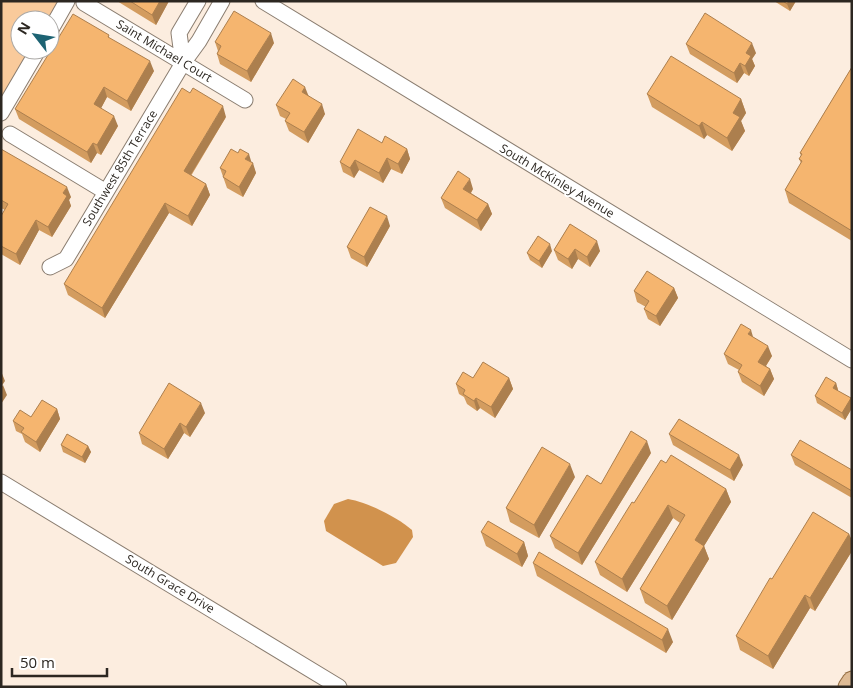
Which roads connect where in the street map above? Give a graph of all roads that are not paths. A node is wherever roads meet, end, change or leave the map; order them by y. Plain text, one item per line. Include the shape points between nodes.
1 (67, 1) edge
2 (198, 1) edge
3 (222, 1) edge
4 (263, 1) edge
5 (84, 3) dead end
6 (60, 13) edge
7 (32, 60) edge
8 (183, 63) junction
9 (245, 100) dead end
10 (1, 113) edge
11 (10, 134) dead end
12 (106, 192) junction
13 (50, 267) dead end
14 (852, 360) edge
15 (1, 482) edge
16 (852, 681) edge
17 (339, 687) edge
18 (848, 687) edge

1 - 6 street
2 - 8 street via 179,33
3 - 8 street, Southwest 85th Terrace
4 - 14 street, South McKinley Avenue
5 - 8 street, Saint Michael Court
7 - 10 street
8 - 9 street, Saint Michael Court
8 - 12 street, Southwest 85th Terrace
11 - 12 street
12 - 13 street, Southwest 85th Terrace via 66,259
15 - 17 street, South Grace Drive
16 - 18 main road

